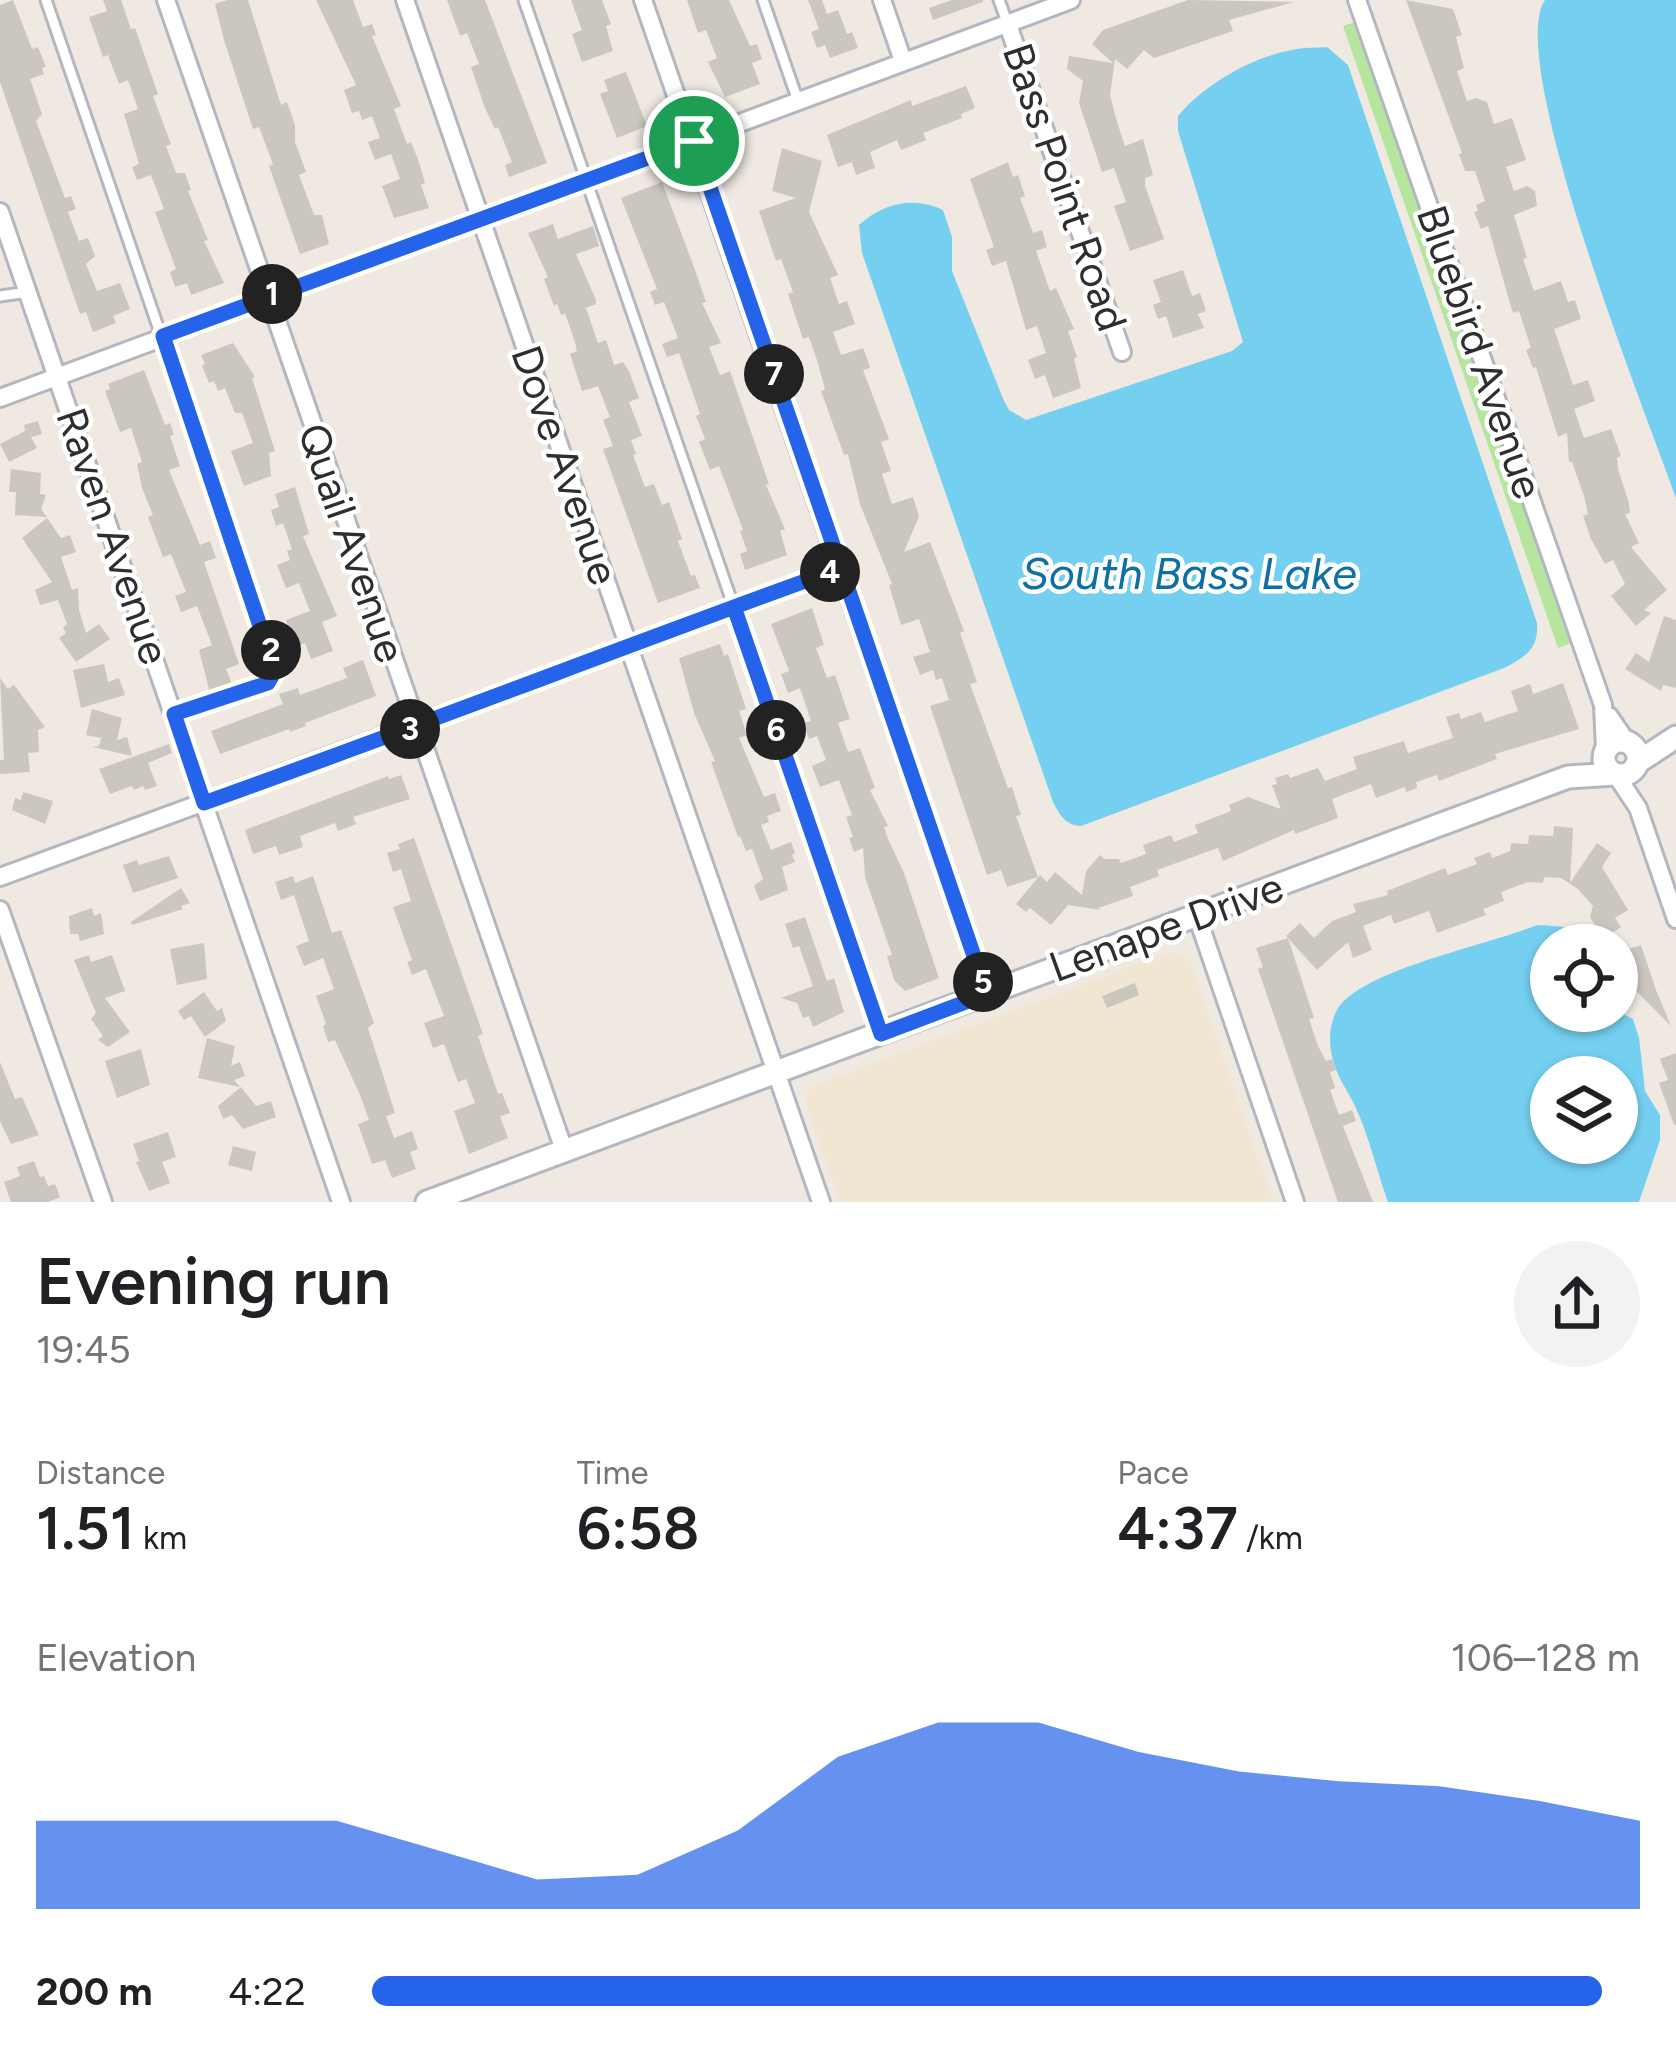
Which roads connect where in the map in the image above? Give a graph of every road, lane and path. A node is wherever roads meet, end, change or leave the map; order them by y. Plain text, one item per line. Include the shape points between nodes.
1 (46, 0) edge
2 (166, 0) edge
3 (405, 0) edge
4 (524, 0) edge
5 (643, 0) edge
6 (763, 0) edge
7 (882, 0) edge
8 (999, 0) edge
9 (1071, 0) edge
10 (1357, 0) edge
11 (1007, 22) junction
12 (903, 61) junction
13 (798, 101) junction
14 (694, 141) junction
15 (586, 181) junction
16 (0, 212) edge
17 (481, 219) junction
18 (28, 292) junction
19 (0, 296) edge
20 (266, 296) junction
21 (163, 336) junction
22 (1122, 352) dead end
23 (58, 376) junction
24 (0, 398) edge
25 (841, 568) junction
26 (734, 607) junction
27 (627, 646) junction
28 (174, 714) junction
29 (416, 727) junction
30 (1672, 739) edge
31 (1621, 758) junction
32 (204, 803) junction
33 (0, 877) edge
34 (0, 910) edge
35 (1197, 916) junction
36 (1676, 919) edge
37 (987, 994) junction
38 (881, 1034) junction
39 (776, 1075) junction
40 (565, 1153) junction
41 (103, 1202) edge
42 (341, 1202) edge
43 (427, 1202) edge
44 (820, 1202) edge
45 (1295, 1202) edge

1 - 21 lane
2 - 20 street, Quail Avenue
3 - 17 street, Dove Avenue
4 - 15 lane
5 - 14 street
6 - 13 lane
7 - 12 street
8 - 11 lane
9 - 11 street
10 - 31 street, Bluebird Avenue
11 - 12 street
11 - 22 street, Bass Point Road
12 - 13 street
13 - 14 street
14 - 15 street
14 - 25 street
15 - 17 street
15 - 26 lane
16 - 18 street, Raven Avenue
17 - 20 street
17 - 27 street, Dove Avenue
18 - 19 lane
18 - 23 street, Raven Avenue
20 - 21 street
20 - 29 street, Quail Avenue
21 - 23 street
21 - 28 lane via 275,671 268,683
23 - 24 street
23 - 28 street, Raven Avenue
25 - 26 street
25 - 37 street
26 - 27 street
26 - 38 lane
27 - 29 street
27 - 39 street, Dove Avenue
28 - 32 street, Raven Avenue
29 - 32 street
29 - 40 street, Quail Avenue
30 - 31 street
31 - 35 street, Lenape Drive
31 - 36 street, Bluebird Avenue
32 - 33 street
32 - 42 street, Raven Avenue
34 - 41 street
35 - 37 street, Lenape Drive
35 - 45 street
37 - 38 street, Lenape Drive
38 - 39 street, Lenape Drive
39 - 40 street, Lenape Drive
39 - 44 street, Dove Avenue
40 - 43 street, Lenape Drive

